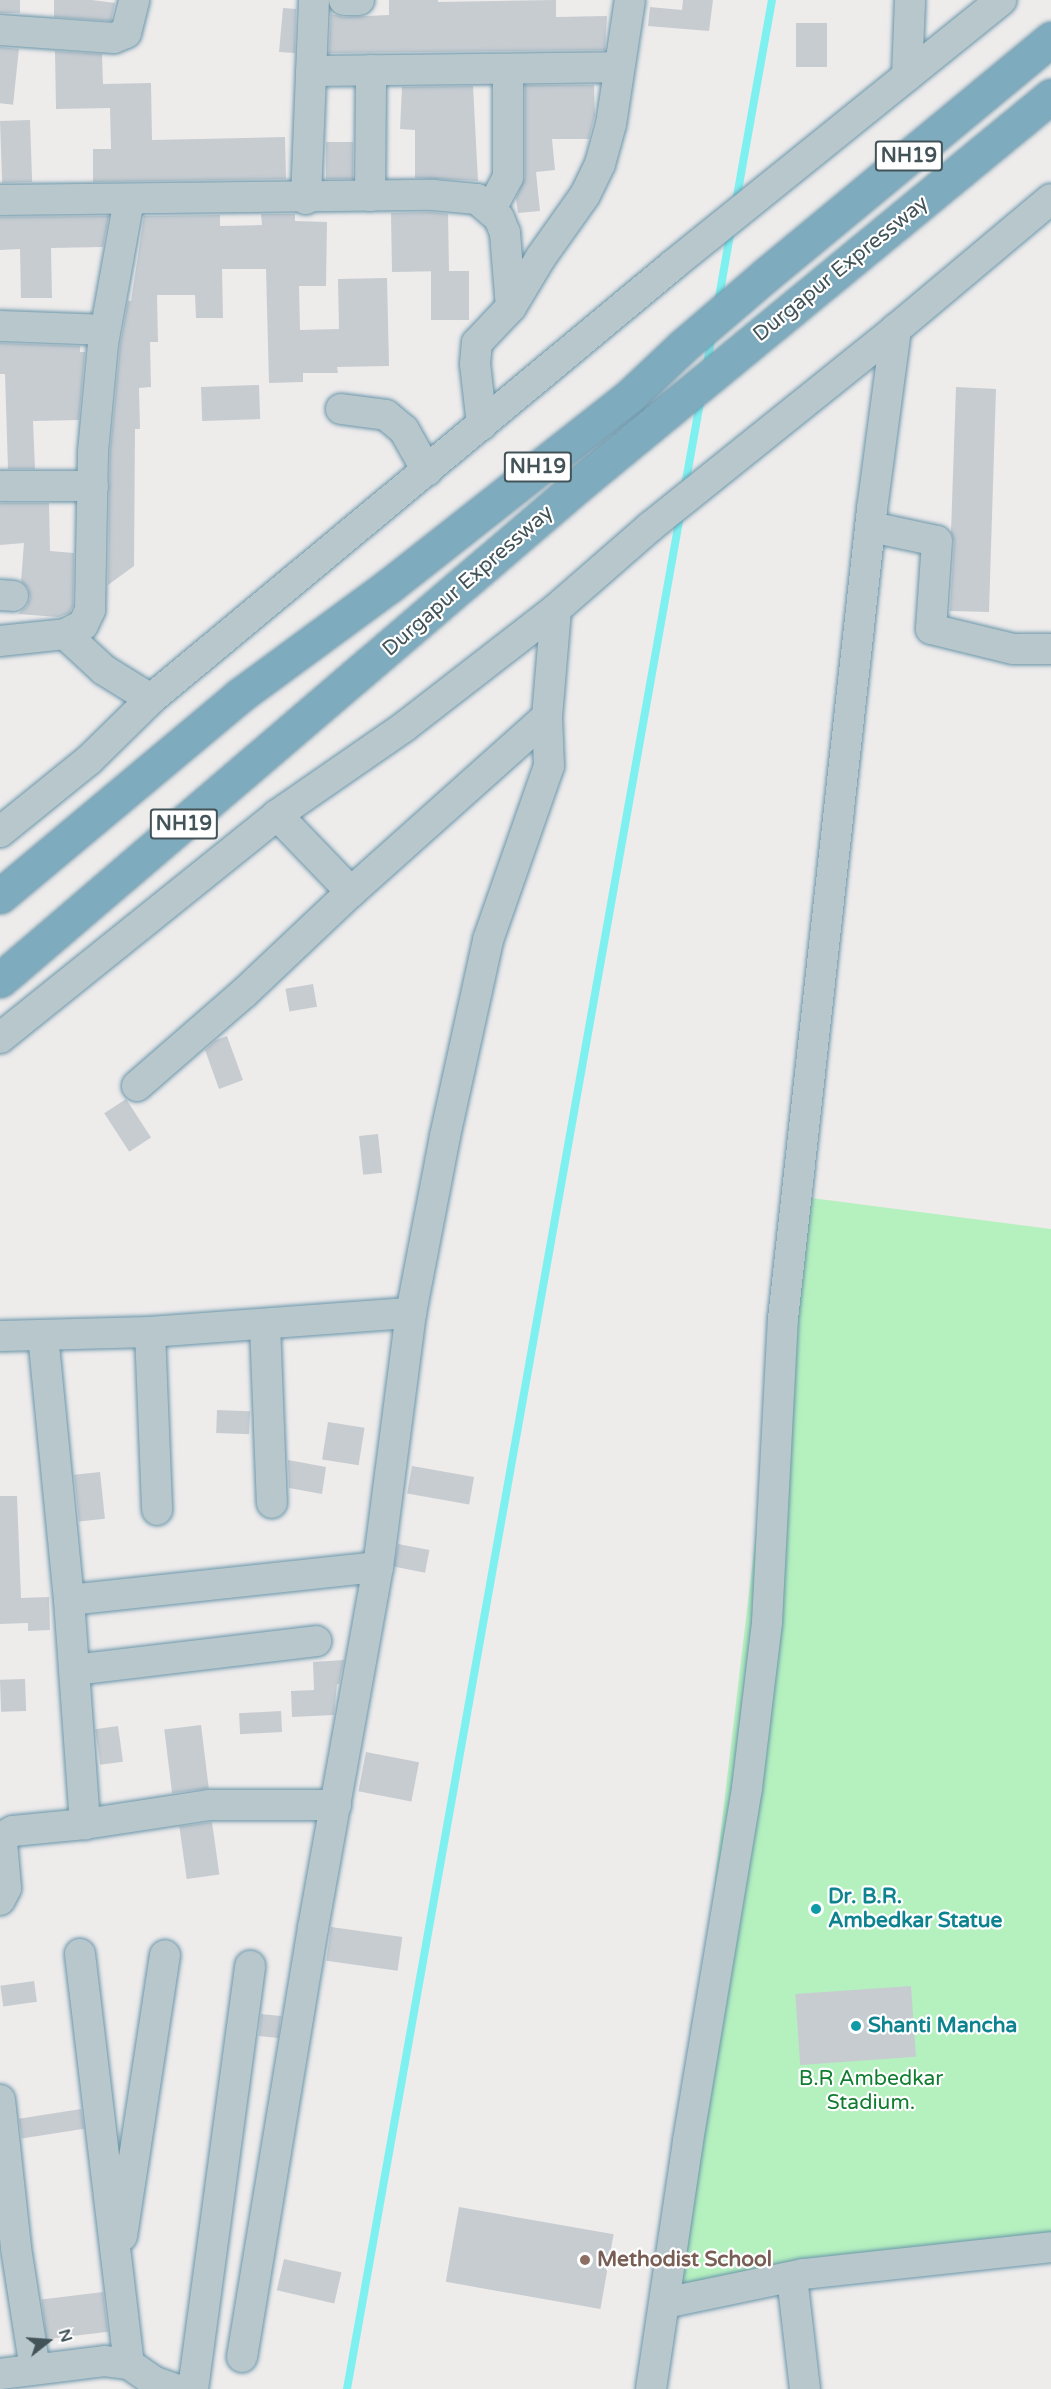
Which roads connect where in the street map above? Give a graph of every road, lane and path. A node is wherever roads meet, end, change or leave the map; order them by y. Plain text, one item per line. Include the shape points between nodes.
1 (134, 0) edge
2 (314, 0) edge
3 (344, 0) edge
4 (359, 0) edge
5 (630, 0) edge
6 (910, 0) edge
7 (1002, 0) edge
8 (0, 30) edge
9 (1051, 39) edge
10 (619, 67) junction
11 (508, 69) junction
12 (371, 70) junction
13 (311, 71) junction
14 (907, 76) junction
15 (1051, 96) edge
16 (370, 196) junction
17 (306, 199) junction
18 (1051, 199) edge
19 (0, 200) edge
20 (129, 200) junction
21 (491, 209) junction
22 (511, 306) junction
23 (0, 326) edge
24 (896, 329) junction
25 (105, 330) junction
26 (341, 409) dead end
27 (482, 425) junction
28 (427, 471) junction
29 (0, 486) edge
30 (93, 486) junction
31 (871, 528) junction
32 (556, 609) junction
33 (65, 634) junction
34 (0, 641) edge
35 (1051, 649) edge
36 (151, 699) junction
37 (547, 717) junction
38 (278, 815) junction
39 (0, 832) edge
40 (351, 892) junction
41 (0, 896) edge
42 (0, 980) edge
43 (0, 1038) edge
44 (137, 1086) dead end
45 (411, 1313) junction
46 (265, 1324) junction
47 (150, 1332) junction
48 (43, 1335) junction
49 (0, 1336) edge
50 (272, 1503) dead end
51 (156, 1510) dead end
52 (378, 1567) junction
53 (69, 1600) junction
54 (316, 1641) dead end
55 (74, 1670) junction
56 (336, 1805) junction
57 (85, 1824) junction
58 (0, 1900) edge
59 (80, 1954) dead end
60 (165, 1954) dead end
61 (250, 1966) dead end
62 (0, 2100) edge
63 (1051, 2247) edge
64 (8, 2249) edge
65 (116, 2274) junction
66 (792, 2277) junction
67 (665, 2303) junction
68 (242, 2357) dead end
69 (129, 2364) junction
70 (35, 2369) junction
71 (0, 2374) edge
72 (175, 2389) edge
73 (193, 2389) edge
74 (651, 2389) edge
75 (805, 2389) edge

1 - 8 street via 126,33 114,38
2 - 13 street
3 - 4 street
5 - 10 street
6 - 14 street
7 - 14 street
9 - 41 highway, Durgapur Expressway / NH19 via 767,274 629,397 390,585 239,696
10 - 11 street
10 - 22 street via 606,147 596,174
11 - 12 street
11 - 21 street via 508,177
12 - 13 street
12 - 16 street
13 - 17 street
14 - 27 street
15 - 42 highway, Durgapur Expressway / NH19 via 584,481
16 - 17 street
16 - 21 street via 460,196 477,199
17 - 20 street
18 - 24 street
19 - 20 street
20 - 25 street
21 - 22 street via 505,233
22 - 27 street via 482,335 476,350
23 - 25 street
24 - 31 street
24 - 32 street via 650,527
25 - 30 street
26 - 28 street via 386,416 404,430
27 - 28 street
28 - 36 street
29 - 30 street
30 - 33 street via 90,610 83,626
31 - 35 street via 937,541 931,629 1012,649
31 - 67 street via 783,1319 767,1622 747,1788
32 - 37 street
32 - 38 street via 404,727
33 - 34 street
33 - 36 street via 104,670
36 - 39 street via 89,760
37 - 40 street
37 - 45 street via 549,766 488,940
38 - 40 street
38 - 43 street
40 - 44 street via 243,994
45 - 46 street
45 - 52 street
46 - 47 street
46 - 50 street
47 - 48 street
47 - 51 street
48 - 49 street
48 - 53 street
52 - 53 street
52 - 56 street
53 - 55 street
54 - 55 street
55 - 57 street
56 - 57 street via 209,1805
56 - 68 street
57 - 58 street via 6,1835 2,1842 6,1888
59 - 65 street
60 - 65 street
61 - 73 street
62 - 64 street
63 - 66 street
64 - 70 street
65 - 69 street
66 - 67 street
66 - 75 street
67 - 74 street
69 - 70 street via 104,2361
69 - 72 street via 155,2382
70 - 71 street

